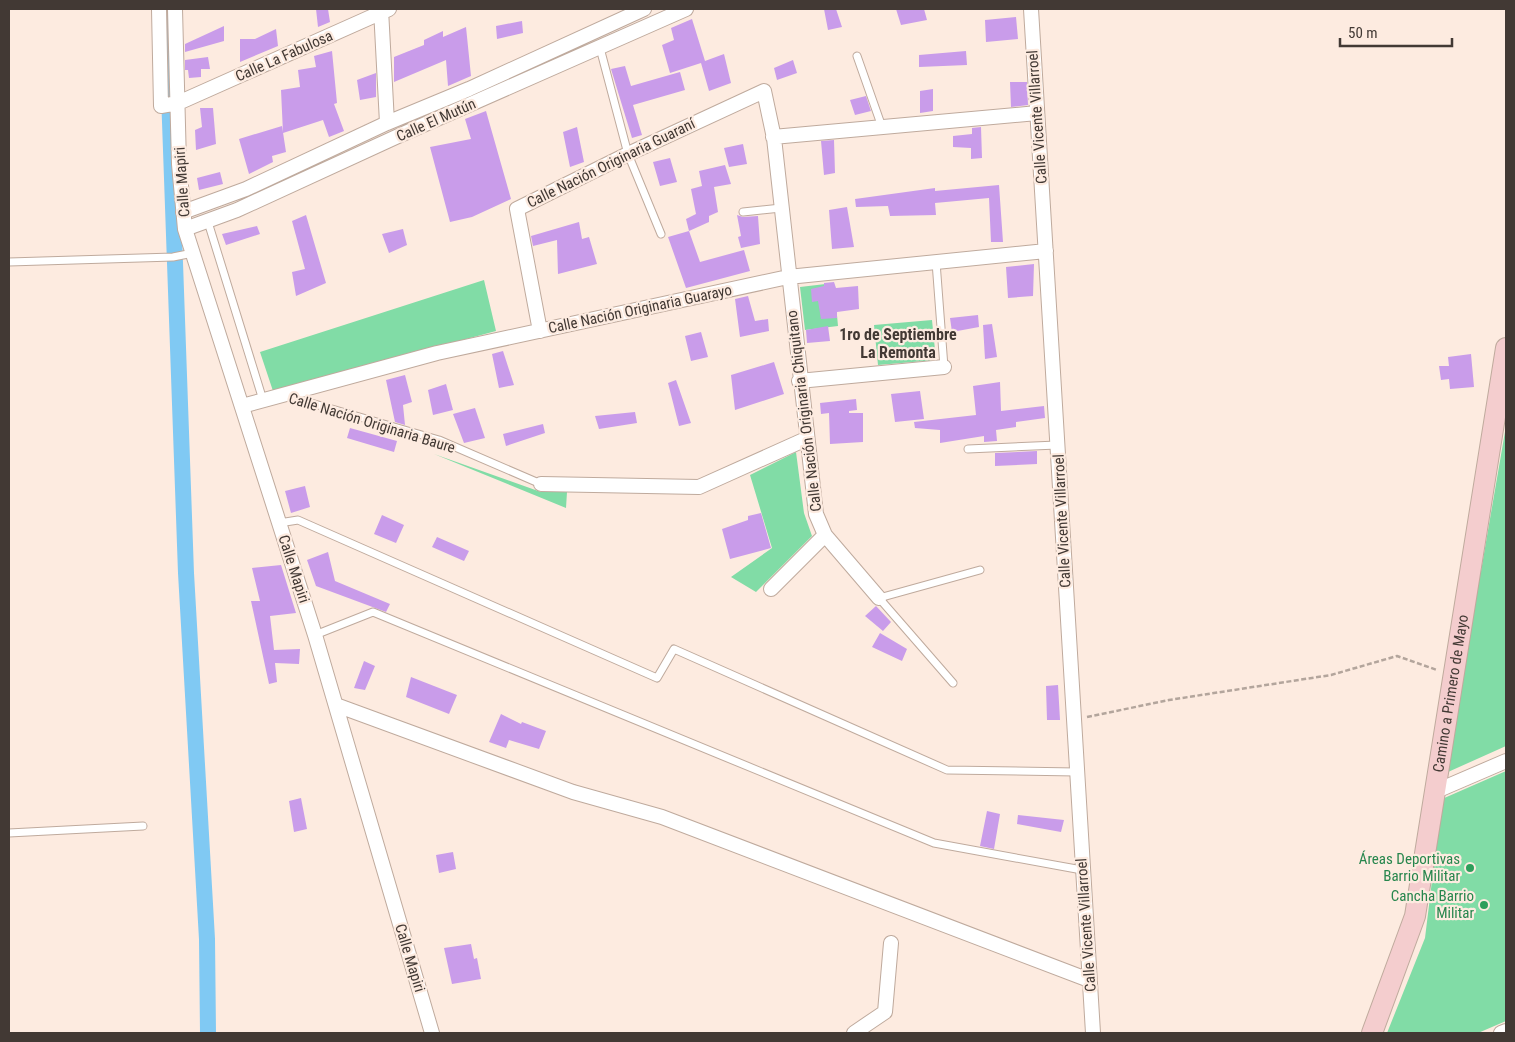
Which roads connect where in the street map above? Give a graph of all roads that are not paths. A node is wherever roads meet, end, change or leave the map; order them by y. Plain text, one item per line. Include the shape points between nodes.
1 (159, 9) edge
2 (175, 9) edge
3 (644, 9) edge
4 (686, 9) edge
5 (1031, 9) edge
6 (384, 10) edge
7 (600, 48) junction
8 (857, 56) dead end
9 (764, 91) joint
10 (178, 103) junction
11 (1037, 113) junction
12 (387, 123) junction
13 (882, 127) junction
14 (773, 136) junction
15 (628, 154) junction
16 (781, 208) junction
17 (183, 212) junction
18 (743, 212) dead end
19 (208, 222) junction
20 (185, 229) junction
21 (661, 234) dead end
22 (1046, 251) junction
23 (193, 253) junction
24 (9, 262) edge
25 (936, 262) junction
26 (788, 276) junction
27 (540, 331) junction
28 (1506, 348) edge
29 (944, 366) joint
30 (800, 381) junction
31 (1503, 386) edge
32 (281, 395) junction
33 (263, 400) junction
34 (242, 406) junction
35 (1500, 416) edge
36 (806, 439) junction
37 (1057, 446) junction
38 (968, 449) dead end
39 (541, 484) joint
40 (279, 523) junction
41 (824, 535) junction
42 (980, 570) dead end
43 (771, 590) dead end
44 (879, 598) junction
45 (315, 635) junction
46 (953, 684) dead end
47 (336, 705) junction
48 (1506, 761) edge
49 (1076, 772) junction
50 (1434, 792) junction
51 (143, 826) dead end
52 (9, 833) edge
53 (1082, 870) junction
54 (891, 943) dead end
55 (1089, 980) junction
56 (1506, 1031) edge
57 (426, 1033) edge
58 (432, 1033) edge
59 (854, 1033) edge
60 (1093, 1033) edge
61 (1372, 1033) edge
62 (1501, 1033) edge

1 - 10 street via 161,106
2 - 10 street, Calle Mapiri
3 - 12 street, Calle El Mutún
4 - 7 street, Calle El Mutún
5 - 11 street, Calle Vicente Villarroel
6 - 10 street, Calle La Fabulosa
6 - 12 street
7 - 15 lane
7 - 19 street, Calle El Mutún
8 - 13 lane
9 - 14 street, Calle Nación Originaria Chiquitano
9 - 15 street, Calle Nación Originaria Guaraní
10 - 17 street, Calle Mapiri
11 - 13 street
11 - 22 street, Calle Vicente Villarroel
12 - 17 street, Calle El Mutún via 246,189
13 - 14 street
14 - 16 street, Calle Nación Originaria Chiquitano
15 - 21 lane
15 - 27 street, Calle Nación Originaria Guaraní via 517,209
16 - 18 lane
16 - 26 street, Calle Nación Originaria Chiquitano
17 - 20 street, Calle Mapiri
19 - 20 street, Calle El Mutún
19 - 33 lane
20 - 23 street, Calle Mapiri
22 - 25 street, Calle Nación Originaria Guarayo
22 - 37 street, Calle Vicente Villarroel
23 - 24 lane via 173,257
23 - 34 street, Calle Mapiri
25 - 26 street, Calle Nación Originaria Guarayo
25 - 29 lane
26 - 27 street, Calle Nación Originaria Guarayo
26 - 30 street, Calle Nación Originaria Chiquitano
27 - 32 street, Calle Nación Originaria Guarayo via 437,353
28 - 31 main road, Camino a Primero de Mayo
29 - 30 street
30 - 36 street, Calle Nación Originaria Chiquitano
31 - 35 main road, Camino a Primero de Mayo
32 - 33 street, Calle Nación Originaria Guarayo
32 - 39 lane, Calle Nación Originaria Baure via 439,440
33 - 34 street, Calle Nación Originaria Guarayo
34 - 40 street, Calle Mapiri
35 - 50 main road, Camino a Primero de Mayo
36 - 39 street, Calle Nación Originaria Baure via 700,487
36 - 41 street, Calle Nación Originaria Chiquitano via 816,514
37 - 38 lane
37 - 49 street, Calle Vicente Villarroel
40 - 45 street, Calle Mapiri
40 - 49 lane via 298,520 657,678 674,649 947,770
41 - 43 street
41 - 44 street, Calle Nación Originaria Chiquitano
42 - 44 lane
44 - 46 lane, Calle Nación Originaria Chiquitano
45 - 47 street, Calle Mapiri
45 - 53 lane via 373,612 934,843
47 - 55 street via 573,792 662,817
47 - 58 street, Calle Mapiri
48 - 50 street
49 - 53 street, Calle Vicente Villarroel
50 - 61 main road, Camino a Primero de Mayo via 1415,916
51 - 52 lane
53 - 55 street, Calle Vicente Villarroel
54 - 59 street via 885,1012
55 - 60 street, Calle Vicente Villarroel
56 - 62 street
57 - 58 street

